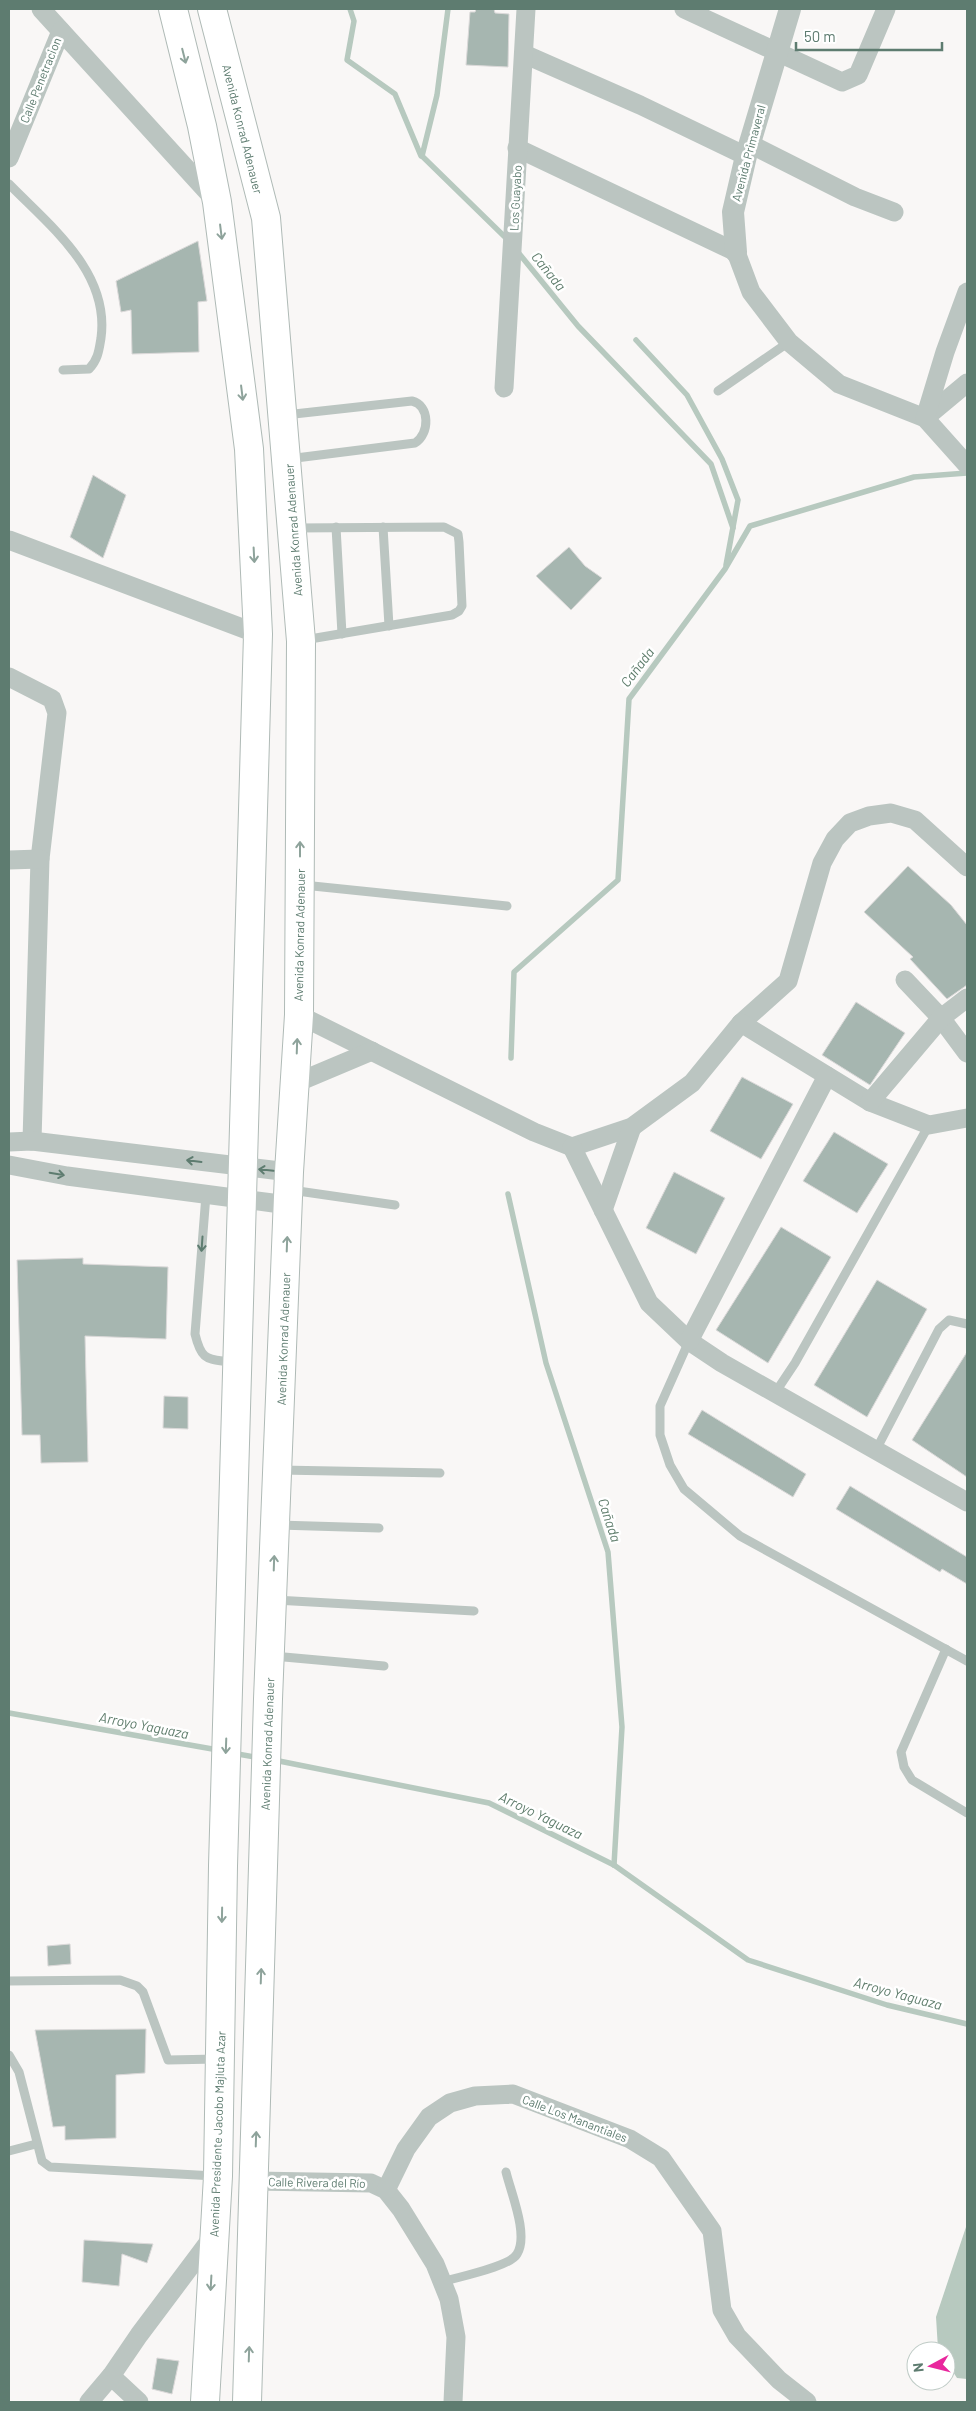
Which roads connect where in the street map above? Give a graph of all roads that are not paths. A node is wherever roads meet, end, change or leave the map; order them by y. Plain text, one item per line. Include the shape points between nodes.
1 (40, 9) edge
2 (173, 9) edge
3 (212, 9) edge
4 (526, 9) edge
5 (684, 9) edge
6 (790, 9) edge
7 (886, 9) edge
8 (61, 31) junction
9 (777, 50) junction
10 (524, 54) junction
11 (517, 148) junction
12 (748, 150) junction
13 (9, 158) edge
14 (9, 184) edge
15 (217, 202) junction
16 (894, 212) dead end
17 (736, 252) junction
18 (967, 292) edge
19 (788, 342) junction
20 (63, 370) dead end
21 (967, 383) edge
22 (504, 388) dead end
23 (718, 391) dead end
24 (284, 415) junction
25 (925, 418) junction
26 (288, 459) junction
27 (967, 465) edge
28 (336, 527) junction
29 (383, 527) junction
30 (293, 528) junction
31 (9, 540) edge
32 (390, 626) junction
33 (258, 634) junction
34 (342, 634) junction
35 (301, 641) junction
36 (9, 677) edge
37 (40, 858) junction
38 (9, 860) edge
39 (967, 867) edge
40 (300, 885) junction
41 (507, 906) dead end
42 (905, 980) dead end
43 (967, 998) edge
44 (298, 1015) junction
45 (940, 1018) junction
46 (740, 1022) junction
47 (372, 1051) junction
48 (967, 1053) edge
49 (827, 1076) junction
50 (296, 1083) junction
51 (870, 1102) junction
52 (967, 1118) edge
53 (929, 1125) junction
54 (632, 1127) junction
55 (32, 1141) junction
56 (9, 1142) edge
57 (572, 1147) junction
58 (9, 1166) edge
59 (243, 1167) junction
60 (289, 1189) junction
61 (206, 1195) junction
62 (242, 1200) junction
63 (395, 1206) dead end
64 (603, 1210) junction
65 (967, 1324) edge
66 (690, 1341) junction
67 (237, 1364) junction
68 (775, 1393) junction
69 (876, 1450) junction
70 (277, 1470) junction
71 (440, 1473) dead end
72 (967, 1502) edge
73 (275, 1524) junction
74 (379, 1528) dead end
75 (272, 1600) junction
76 (474, 1611) dead end
77 (946, 1649) junction
78 (270, 1656) junction
79 (967, 1661) edge
80 (384, 1666) dead end
81 (967, 1813) edge
82 (9, 1981) edge
83 (9, 2055) edge
84 (220, 2059) junction
85 (36, 2144) junction
86 (9, 2151) edge
87 (506, 2172) dead end
88 (218, 2176) junction
89 (255, 2180) junction
90 (386, 2190) junction
91 (214, 2235) junction
92 (442, 2282) junction
93 (111, 2376) junction
94 (89, 2402) edge
95 (139, 2402) edge
96 (204, 2402) edge
97 (247, 2402) edge
98 (453, 2402) edge
99 (807, 2402) edge

1 - 8 street
2 -> 15 main road
3 - 24 main road, Avenida Konrad Adenauer via 266,218
4 - 10 street, Los Guayabo
5 - 9 street
6 - 9 street, Avenida Primaveral
7 - 9 street via 860,71 842,82
8 - 13 street, Calle Penetracion
8 - 15 street
9 - 12 street, Avenida Primaveral
10 - 11 street, Los Guayabo
10 - 12 street
11 - 17 street
11 - 22 street, Los Guayabo
12 - 16 street
12 - 17 street, Avenida Primaveral via 733,212
14 - 20 lane via 71,247 98,294 102,331 99,353 88,369
15 -> 33 main road via 249,450
17 - 19 street, Avenida Primaveral via 751,292
18 - 25 street
19 - 23 lane
19 - 25 street, Avenida Primaveral via 840,384
21 - 25 street
24 - 26 main road, Avenida Konrad Adenauer
24 - 26 lane via 412,401 424,409 425,431 422,439 415,443
25 - 27 street
26 - 30 main road, Avenida Konrad Adenauer
28 - 29 lane
28 - 30 lane
28 - 34 lane
29 - 32 lane
29 - 32 lane via 444,527 458,534 459,542 462,606 459,612
30 - 35 main road, Avenida Konrad Adenauer
31 - 33 street
32 - 34 lane
33 - 59 main road
34 - 35 lane
40 -> 35 main road, Avenida Konrad Adenauer
36 - 37 street via 52,699 57,713
37 - 38 street
37 - 55 street
39 - 46 street via 915,820 892,813 850,823 835,839 822,864 788,981
40 - 41 lane
40 - 44 main road, Avenida Konrad Adenauer
42 - 45 street
43 - 45 street
44 - 47 street
50 -> 44 main road, Avenida Konrad Adenauer
45 - 48 street
45 - 51 street
46 - 49 street
46 - 54 street via 692,1083
47 - 50 street
47 - 57 street via 534,1132
49 - 51 street
49 - 66 street
50 - 60 main road, Avenida Konrad Adenauer
51 - 53 street
52 - 53 street
53 - 68 lane
54 - 57 street
54 - 64 street
55 - 56 street
59 -> 55 street
57 - 64 street
58 -> 61 street
60 -> 59 street
59 - 62 main road
60 - 62 street
60 - 63 lane
70 -> 60 main road, Avenida Konrad Adenauer
61 - 62 street
61 -> 67 lane via 195,1334 199,1351 208,1358
62 - 67 main road
64 - 66 street via 649,1303
65 - 69 lane via 949,1320 939,1329
66 - 68 street
66 - 77 lane via 660,1406 660,1436 670,1465 684,1489 740,1536
67 -> 84 main road, Avenida Presidente Jacobo Majluta Azar
68 - 69 street
69 - 72 street
70 - 71 lane
70 - 73 main road, Avenida Konrad Adenauer
73 - 74 lane
75 -> 73 main road, Avenida Konrad Adenauer
75 - 76 lane
75 - 78 main road, Avenida Konrad Adenauer
77 - 79 lane
77 - 81 lane via 901,1752 904,1767 912,1780
78 - 80 lane
89 -> 78 main road, Avenida Konrad Adenauer
82 - 84 lane via 129,1982 142,1992 168,2060
83 - 85 lane via 19,2072
84 - 88 main road, Avenida Presidente Jacobo Majluta Azar
85 - 86 lane
85 - 88 lane via 42,2161 50,2167
87 - 92 lane via 519,2220 521,2244 516,2256 504,2263
88 - 91 main road, Avenida Presidente Jacobo Majluta Azar
89 - 90 street, Calle Rivera del Río via 371,2182
97 -> 89 main road
90 - 92 street via 435,2264
90 - 99 street, Calle Los Manantiales via 406,2149 429,2117 450,2103 475,2096 513,2094 630,2139 661,2158 712,2231 722,2310 737,2336 779,2380
91 - 93 street
91 -> 96 main road, Avenida Presidente Jacobo Majluta Azar
92 - 98 street via 449,2298 456,2337
93 - 94 street
93 - 95 street

